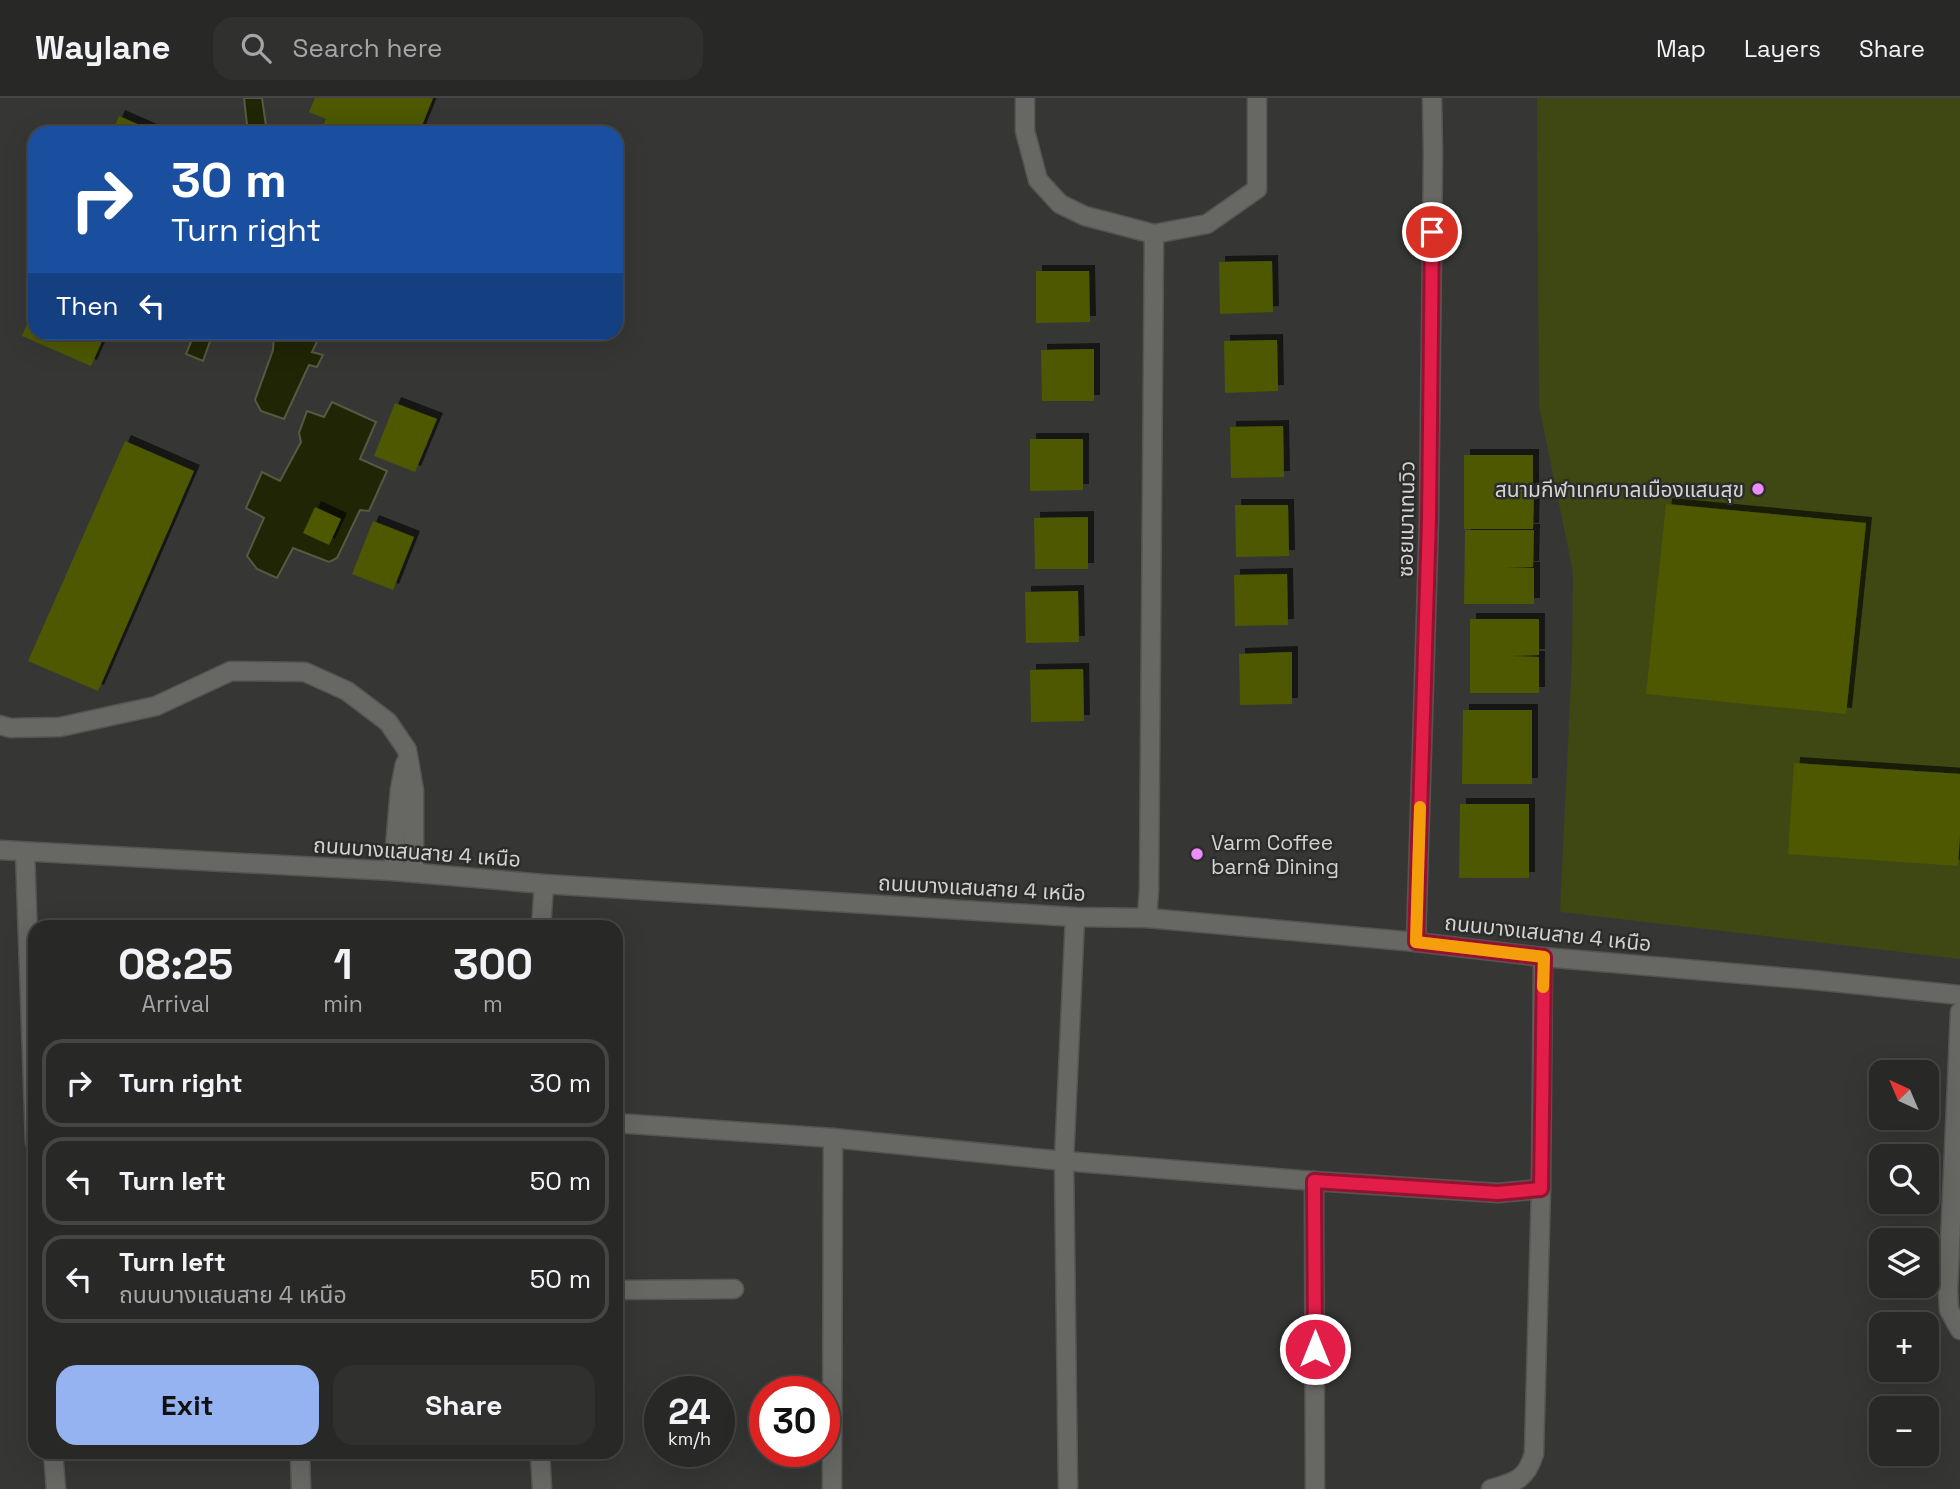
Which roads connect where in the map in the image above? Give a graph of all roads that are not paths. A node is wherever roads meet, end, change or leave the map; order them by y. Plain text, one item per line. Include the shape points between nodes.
1 (1025, 98) edge
2 (1257, 98) edge
3 (1432, 98) edge
4 (1154, 234) junction
5 (0, 725) edge
6 (407, 750) junction
7 (0, 850) edge
8 (25, 852) junction
9 (393, 871) junction
10 (414, 873) junction
11 (544, 884) junction
12 (1075, 917) junction
13 (1147, 918) junction
14 (542, 920) edge
15 (28, 938) edge
16 (1416, 942) junction
17 (1544, 957) junction
18 (1960, 995) edge
19 (1960, 1013) edge
20 (623, 1123) edge
21 (833, 1138) junction
22 (1064, 1161) junction
23 (1314, 1181) junction
24 (1541, 1189) junction
25 (734, 1289) dead end
26 (623, 1290) edge
27 (1960, 1331) edge
28 (54, 1459) edge
29 (300, 1459) edge
30 (540, 1459) edge
31 (56, 1489) edge
32 (301, 1489) edge
33 (542, 1489) edge
34 (832, 1489) edge
35 (1068, 1489) edge
36 (1315, 1489) edge
37 (1490, 1489) edge

1 - 4 street via 1025,131 1038,180 1060,204 1085,216
2 - 4 street via 1257,189 1207,224
3 - 16 street, ซอยเมาเทนวิว via 1429,520
4 - 13 street
5 - 6 street via 60,727 156,706 231,671 304,672 347,691 388,722
6 - 9 street
6 - 10 street via 414,790
7 - 8 street, ถนนบางแสนสาย 4 เหนือ
8 - 9 street, ถนนบางแสนสาย 4 เหนือ
8 - 15 street
9 - 10 street, ถนนบางแสนสาย 4 เหนือ
10 - 11 street, ถนนบางแสนสาย 4 เหนือ
11 - 12 street, ถนนบางแสนสาย 4 เหนือ
11 - 14 street
12 - 13 street, ถนนบางแสนสาย 4 เหนือ
12 - 22 street
13 - 16 street, ถนนบางแสนสาย 4 เหนือ
16 - 17 street, ถนนบางแสนสาย 4 เหนือ
17 - 18 street, ถนนบางแสนสาย 4 เหนือ
17 - 24 street
19 - 27 street via 1948,1291 1949,1310
20 - 21 street
21 - 22 street
21 - 34 street
22 - 23 street
22 - 35 street
23 - 24 street via 1498,1193
23 - 36 street
24 - 37 street via 1534,1454 1530,1470 1517,1481
25 - 26 street
28 - 31 street
29 - 32 street
30 - 33 street

